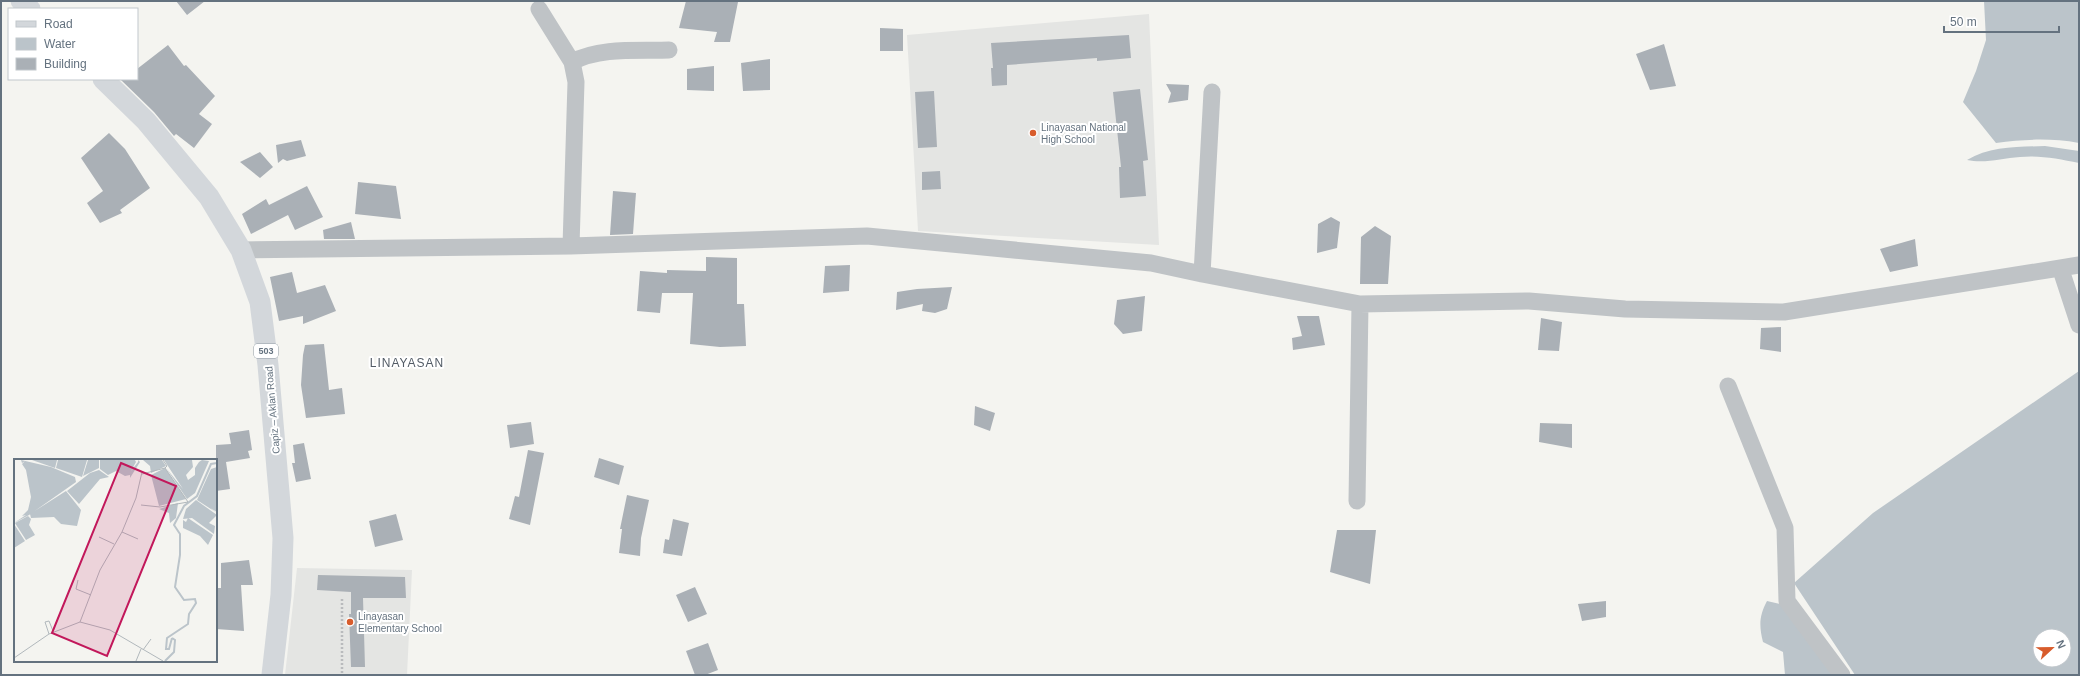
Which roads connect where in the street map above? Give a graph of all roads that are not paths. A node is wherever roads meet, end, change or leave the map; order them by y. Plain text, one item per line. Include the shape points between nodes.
1 (539, 9) dead end
2 (669, 50) dead end
3 (572, 62) junction
4 (104, 80) edge
5 (1212, 92) dead end
6 (571, 246) junction
7 (241, 250) junction
8 (2079, 266) edge
9 (2061, 270) junction
10 (1202, 274) junction
11 (1360, 304) junction
12 (2079, 325) edge
13 (1728, 386) dead end
14 (1357, 501) dead end
15 (272, 675) edge
16 (1842, 675) edge

1 - 3 street
2 - 3 street via 602,52 585,55
3 - 6 street via 576,82
4 - 7 main road, Capiz – Aklan Road / 503 via 146,121 209,197
5 - 10 street
6 - 7 street
6 - 10 street via 867,236 1151,263
7 - 15 main road, Capiz – Aklan Road / 503 via 260,302 269,373 283,538 281,595
8 - 9 street
9 - 11 street via 1784,312 1625,309 1529,301
9 - 12 street
10 - 11 street
11 - 14 street
13 - 16 street via 1785,528 1788,601

